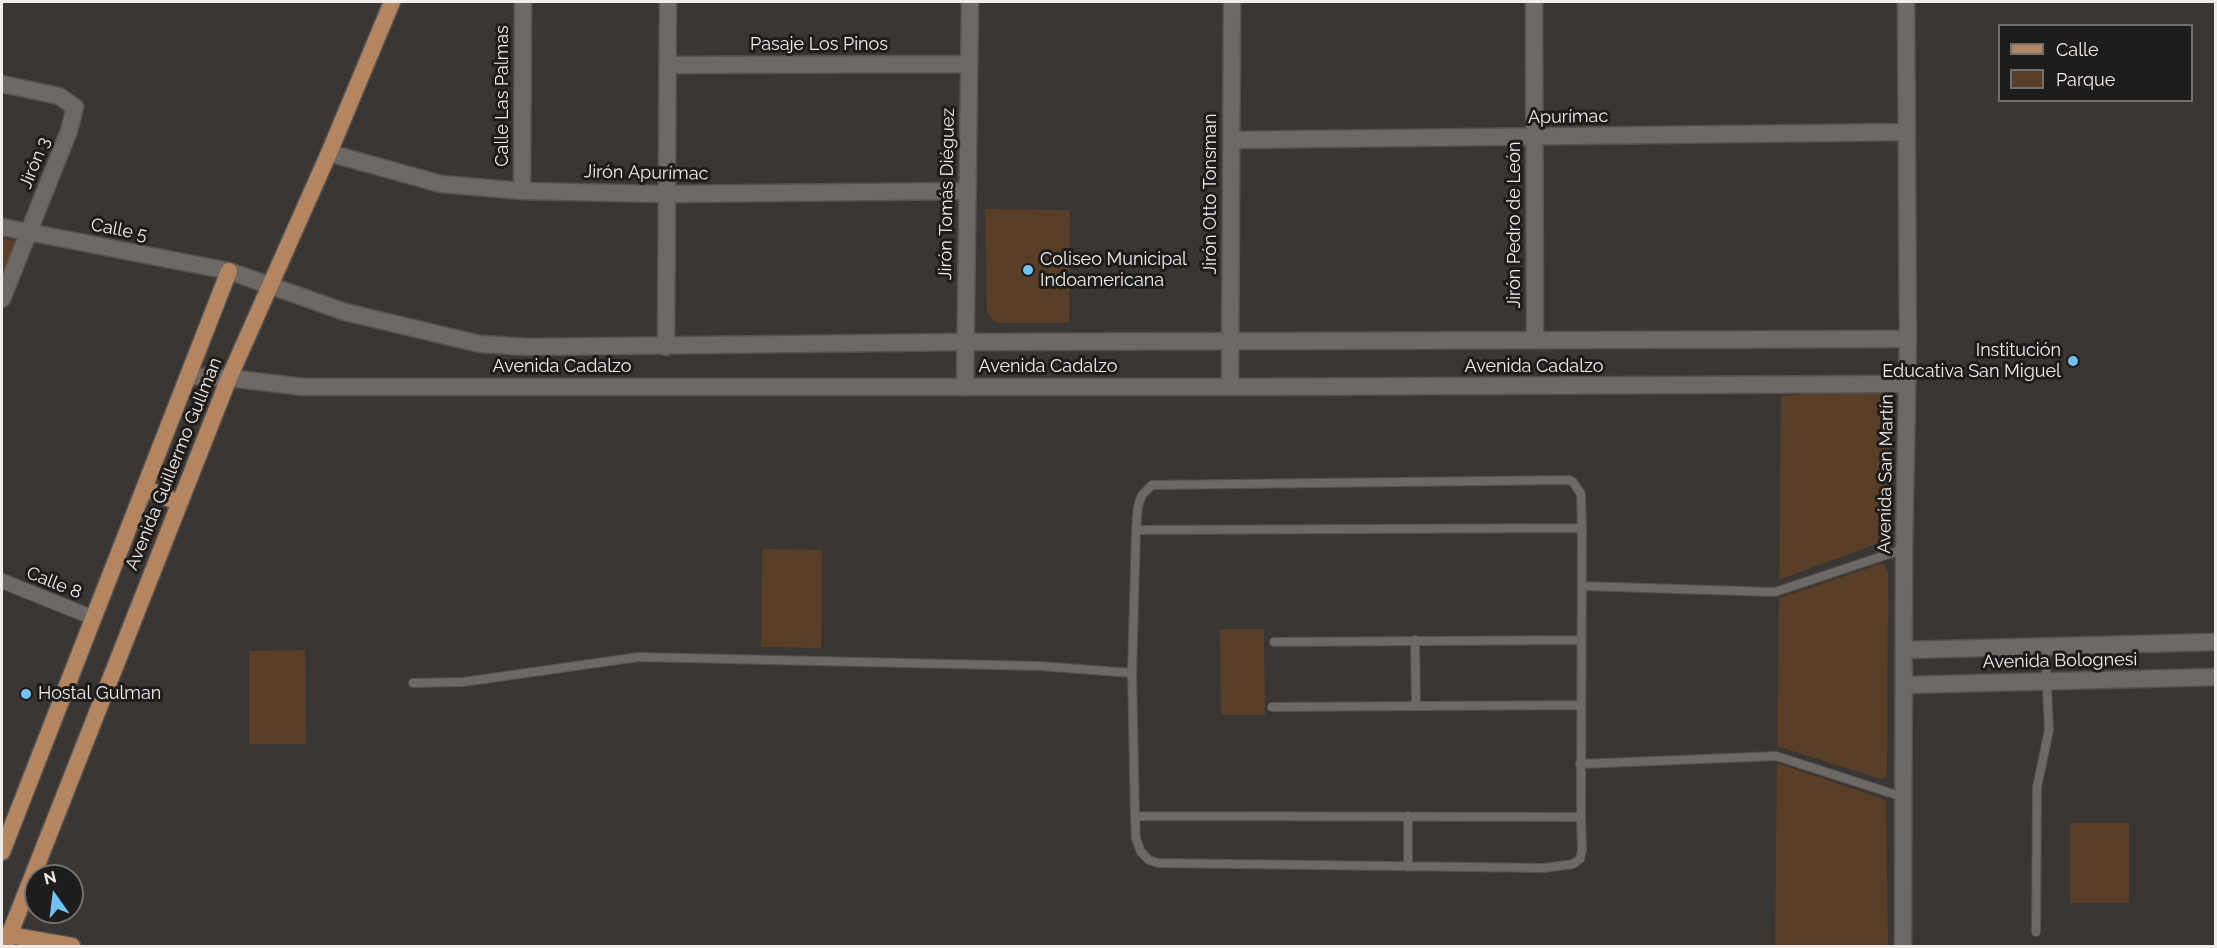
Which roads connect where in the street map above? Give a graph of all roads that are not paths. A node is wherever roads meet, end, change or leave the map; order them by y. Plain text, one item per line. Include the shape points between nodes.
1 (392, 2) edge
2 (523, 2) edge
3 (668, 2) edge
4 (970, 2) edge
5 (1232, 2) edge
6 (1534, 2) edge
7 (1906, 2) edge
8 (969, 64) junction
9 (669, 65) junction
10 (2, 84) edge
11 (1906, 132) junction
12 (1534, 136) junction
13 (1231, 140) junction
14 (329, 153) junction
15 (522, 191) junction
16 (967, 191) junction
17 (666, 194) junction
18 (2, 227) edge
19 (28, 232) junction
20 (229, 271) junction
21 (270, 286) junction
22 (2, 299) edge
23 (1908, 339) junction
24 (1535, 340) junction
25 (964, 342) junction
26 (1230, 342) junction
27 (666, 347) junction
28 (189, 376) junction
29 (229, 378) junction
30 (1907, 384) junction
31 (965, 387) junction
32 (1230, 387) junction
33 (145, 488) junction
34 (179, 503) junction
35 (1581, 528) junction
36 (1136, 530) junction
37 (1904, 549) junction
38 (2, 581) edge
39 (1582, 586) junction
40 (94, 618) junction
41 (1415, 640) junction
42 (1581, 640) junction
43 (1274, 642) dead end
44 (2216, 642) edge
45 (2045, 646) junction
46 (1905, 650) junction
47 (1132, 673) junction
48 (2216, 677) edge
49 (2047, 681) junction
50 (412, 683) dead end
51 (1905, 685) junction
52 (1581, 705) junction
53 (1416, 706) junction
54 (1272, 707) dead end
55 (1580, 764) junction
56 (1904, 797) junction
57 (1135, 816) junction
58 (1408, 816) junction
59 (1581, 817) junction
60 (2, 852) edge
61 (1408, 867) junction
62 (2036, 932) dead end
63 (7, 940) edge
64 (72, 946) edge
65 (1903, 946) edge

1 - 14 main road, Avenida Guillermo Gullman
2 - 15 street, Calle Las Palmas
3 - 9 street
4 - 8 street, Jirón Tomás Diéguez
5 - 13 street, Jirón Otto Tonsman
6 - 12 street, Jirón Pedro de León
7 - 11 street, Avenida San Martín
8 - 9 street, Pasaje Los Pinos
8 - 16 street, Jirón Tomás Diéguez
9 - 17 street
10 - 19 street, Jirón 3 via 59,96 75,107
11 - 12 street, Apurímac
11 - 23 street, Avenida San Martín
12 - 13 street, Apurímac
12 - 24 street, Jirón Pedro de León
13 - 26 street, Jirón Otto Tonsman
14 - 15 street, Jirón Apurímac via 441,184
14 - 21 main road, Avenida Guillermo Gullman
15 - 17 street, Jirón Apurímac
16 - 17 street, Jirón Apurímac
16 - 25 street, Jirón Tomás Diéguez
17 - 27 street
18 - 19 street, Calle 5
19 - 20 street, Calle 5
19 - 22 street, Jirón 3
20 - 21 street, Avenida Cadalzo
20 - 28 main road, Avenida Guillermo Gullman
21 - 27 street, Avenida Cadalzo via 345,312 480,344
21 - 29 main road, Avenida Guillermo Gullman
23 - 24 street, Avenida Cadalzo
23 - 30 street, Avenida San Martín
24 - 26 street, Avenida Cadalzo
25 - 26 street, Avenida Cadalzo
25 - 27 street, Avenida Cadalzo
25 - 31 street, Jirón Tomás Diéguez
26 - 32 street, Jirón Otto Tonsman
28 - 29 street, Avenida Cadalzo
28 - 33 main road, Avenida Guillermo Gullman
29 - 31 street, Avenida Cadalzo via 304,387
29 - 34 main road, Avenida Guillermo Gullman
30 - 32 street, Avenida Cadalzo
30 - 37 street, Avenida San Martín
31 - 32 street, Avenida Cadalzo
33 - 34 main road
33 - 40 main road, Avenida Guillermo Gullman
34 - 63 main road, Avenida Guillermo Gullman
35 - 36 lane
35 - 36 lane via 1581,494 1569,480 1152,485 1142,495
35 - 39 lane
36 - 47 lane
37 - 39 lane via 1775,592
37 - 46 street, Avenida San Martín
38 - 40 street, Calle 8
39 - 42 lane
40 - 60 main road, Avenida Guillermo Gullman
41 - 42 lane
41 - 43 lane
41 - 53 lane
42 - 52 lane
44 - 45 street, Avenida Bolognesi
45 - 46 street, Avenida Bolognesi
45 - 49 lane
46 - 51 street, Avenida San Martín
47 - 50 lane via 1039,666 639,657 463,682
47 - 57 lane
48 - 49 street, Avenida Bolognesi
49 - 51 street, Avenida Bolognesi
49 - 62 lane via 2049,730 2037,787
51 - 56 street, Avenida San Martín
52 - 53 lane
52 - 55 lane
53 - 54 lane
55 - 56 lane via 1776,756
55 - 59 lane
56 - 65 street, Avenida San Martín
57 - 58 lane
57 - 61 lane via 1141,852 1158,863
58 - 59 lane
58 - 61 lane
59 - 61 lane via 1582,851 1580,860 1573,864 1545,868
63 - 64 main road

